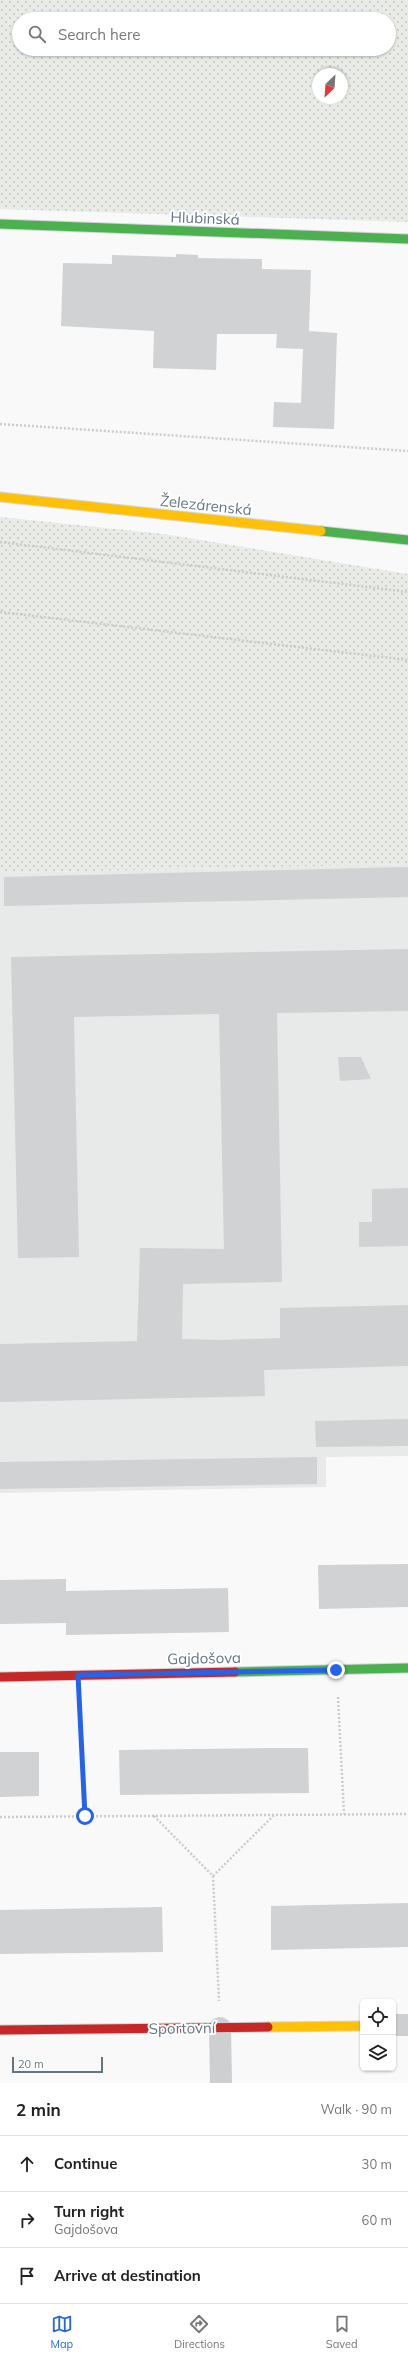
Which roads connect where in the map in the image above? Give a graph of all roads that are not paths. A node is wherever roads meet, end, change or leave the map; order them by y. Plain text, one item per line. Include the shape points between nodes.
1 (0, 224) edge
2 (408, 239) edge
3 (0, 497) edge
4 (408, 540) edge
5 (408, 1668) edge
6 (0, 1677) edge
7 (396, 2025) edge
8 (408, 2025) edge
9 (360, 2026) edge
10 (220, 2028) junction
11 (0, 2030) edge
12 (220, 2083) edge

1 - 2 street, Hlubinská
3 - 4 street, Železárenská
5 - 6 street, Gajdošova
7 - 8 street
9 - 10 street, Sportovní
10 - 11 street, Sportovní
10 - 12 street

